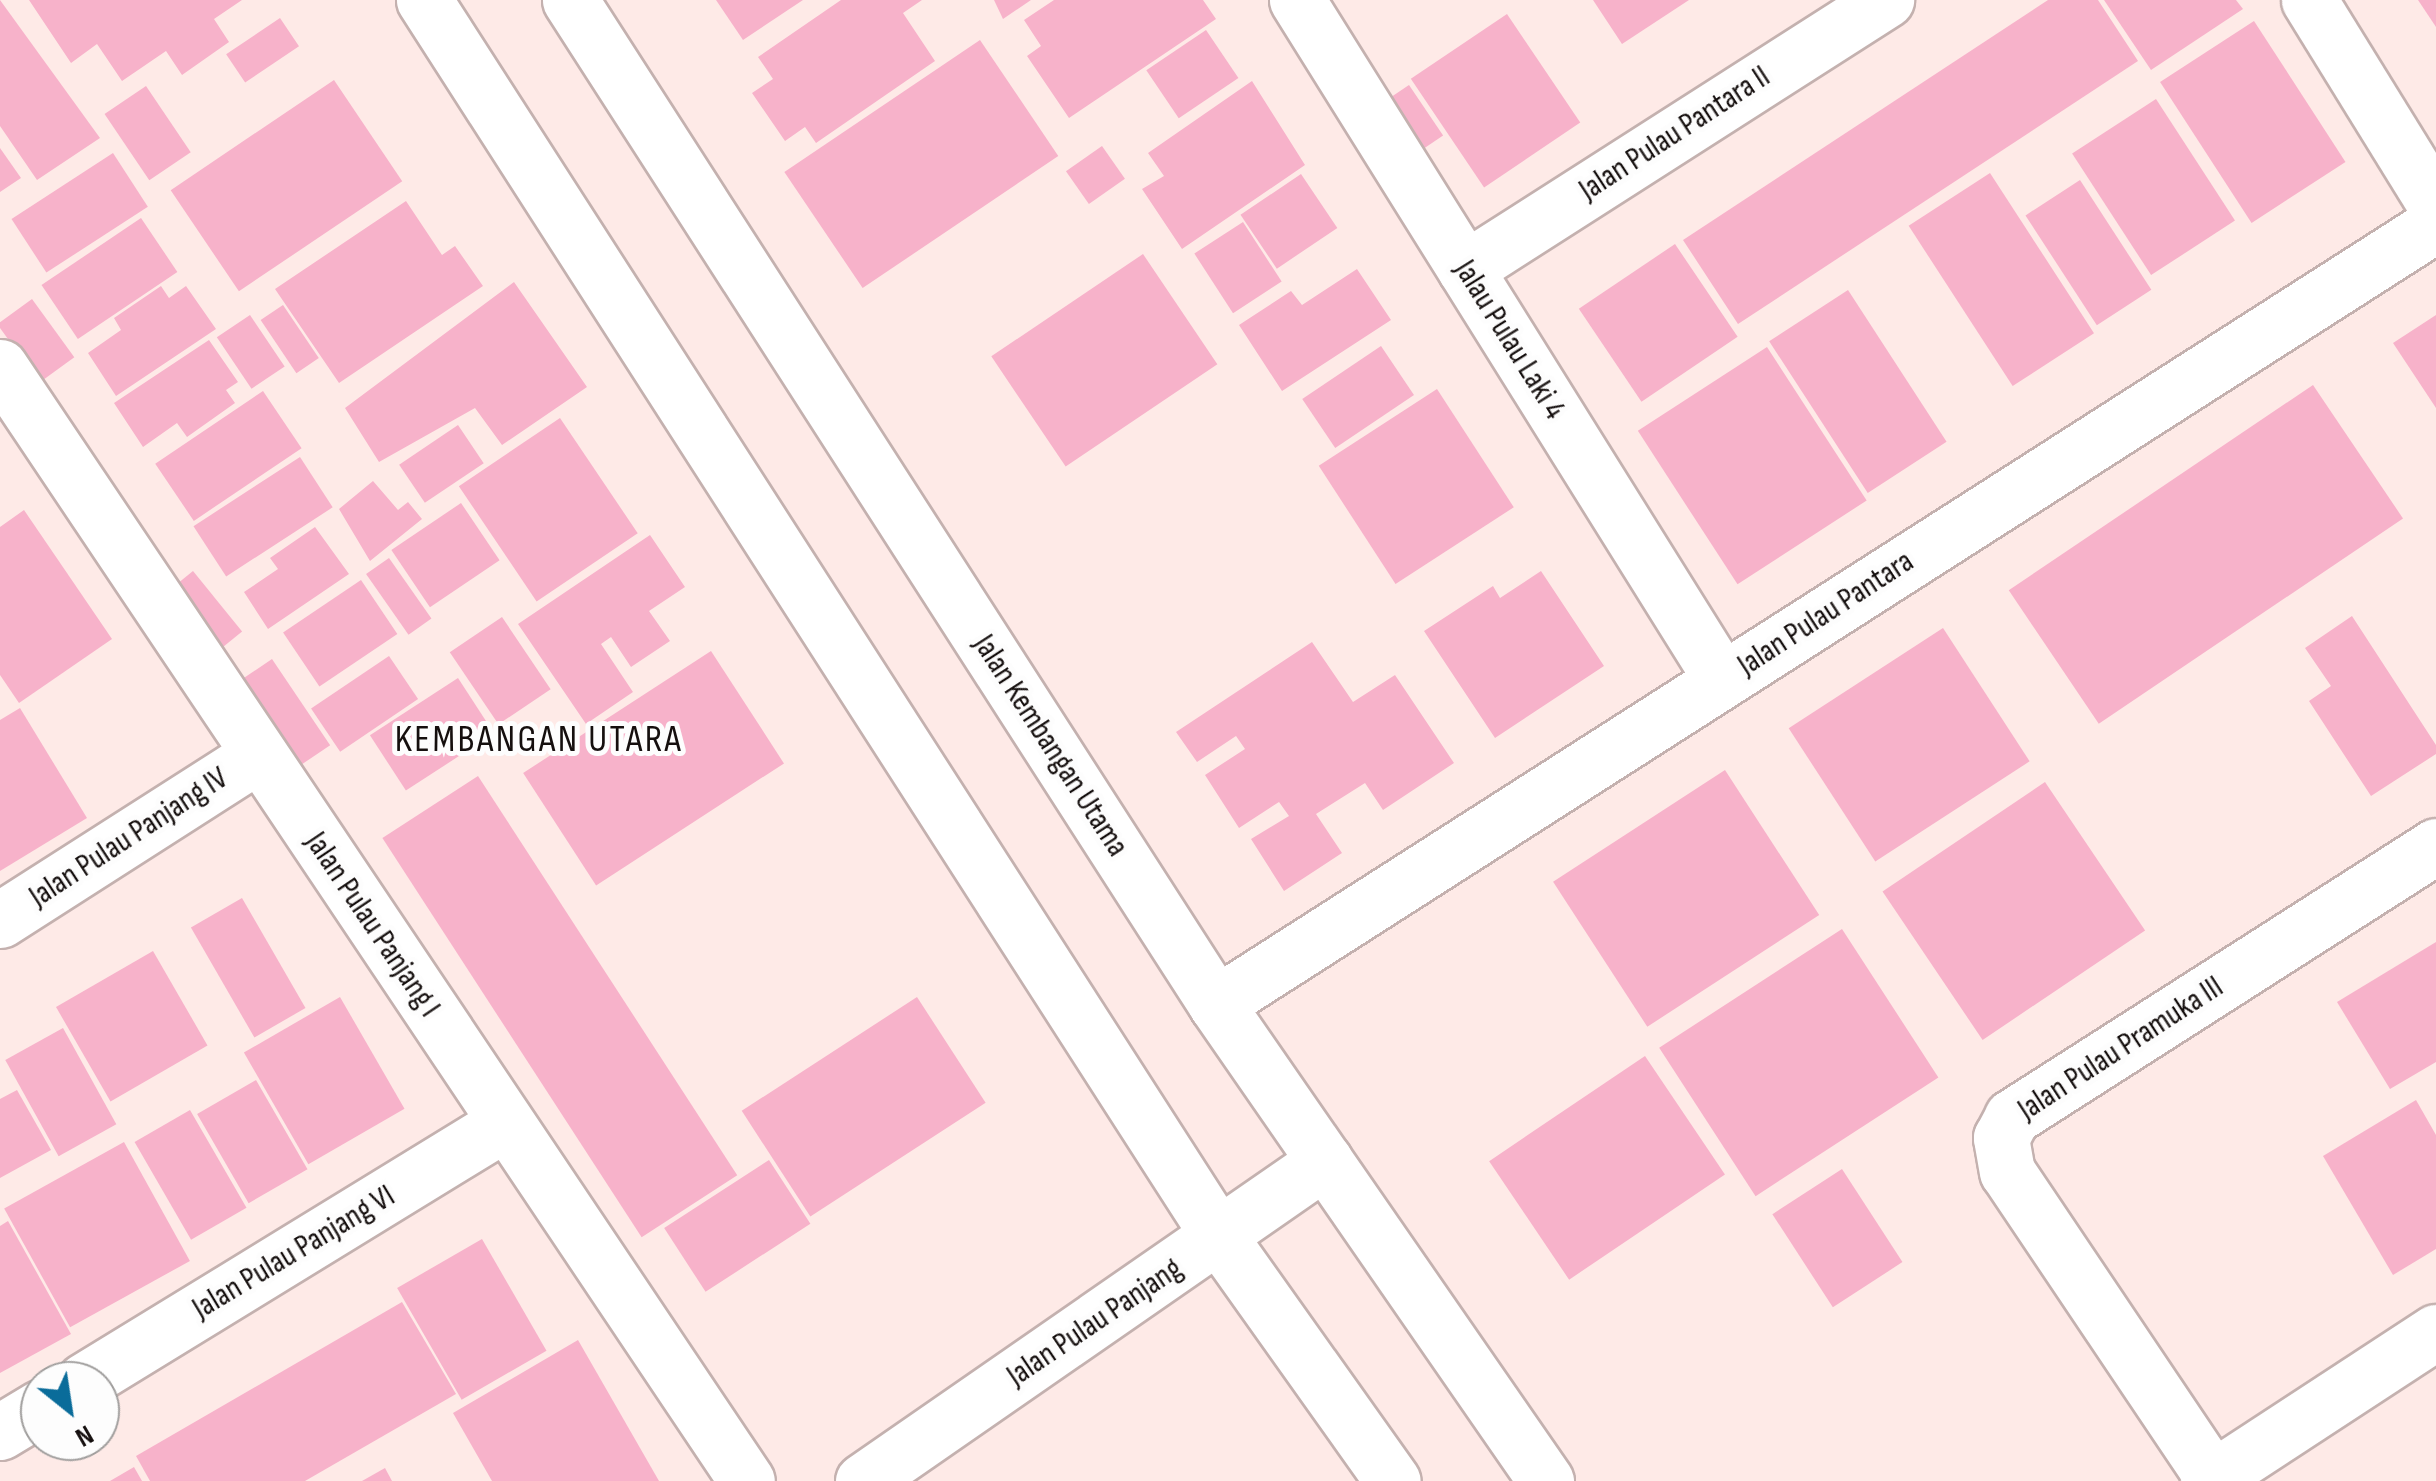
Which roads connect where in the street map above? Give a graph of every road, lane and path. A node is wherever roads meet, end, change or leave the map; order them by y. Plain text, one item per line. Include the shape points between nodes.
1 (570, 0) edge
2 (1298, 0) edge
3 (1886, 0) edge
4 (2309, 0) edge
5 (426, 1) edge
6 (2436, 206) edge
7 (2436, 224) edge
8 (1465, 268) junction
9 (0, 367) edge
10 (16, 424) edge
11 (1722, 680) junction
12 (258, 755) junction
13 (2436, 846) edge
14 (0, 920) edge
15 (1216, 1004) junction
16 (504, 1124) junction
17 (1325, 1162) junction
18 (1220, 1238) junction
19 (2436, 1332) edge
20 (117, 1361) edge
21 (2212, 1480) edge
22 (747, 1481) edge
23 (863, 1481) edge
24 (1393, 1481) edge
25 (1546, 1481) edge

1 - 15 street, Jalan Kembangan Utama
2 - 8 street, Jalau Pulau Laki 4
3 - 8 street, Jalan Pulau Pantara II
4 - 6 street
5 - 18 street
7 - 11 street, Jalan Pulau Pantara
8 - 11 street, Jalau Pulau Laki 4
9 - 10 street, Jalan Pulau Panjang I
10 - 12 street, Jalan Pulau Panjang I
11 - 15 street, Jalan Pulau Pantara
12 - 14 street, Jalan Pulau Panjang IV
12 - 16 street, Jalan Pulau Panjang I
13 - 21 street, Jalan Pulau Pramuka III via 2012,1117 2001,1138 2007,1172
15 - 17 street, Jalan Kembangan Utama
16 - 20 street, Jalan Pulau Panjang VI
16 - 22 street, Jalan Pulau Panjang I
17 - 18 street, Jalan Pulau Panjang
17 - 25 street, Jalan Kembangan Utama
18 - 23 street, Jalan Pulau Panjang
18 - 24 street
19 - 21 street

